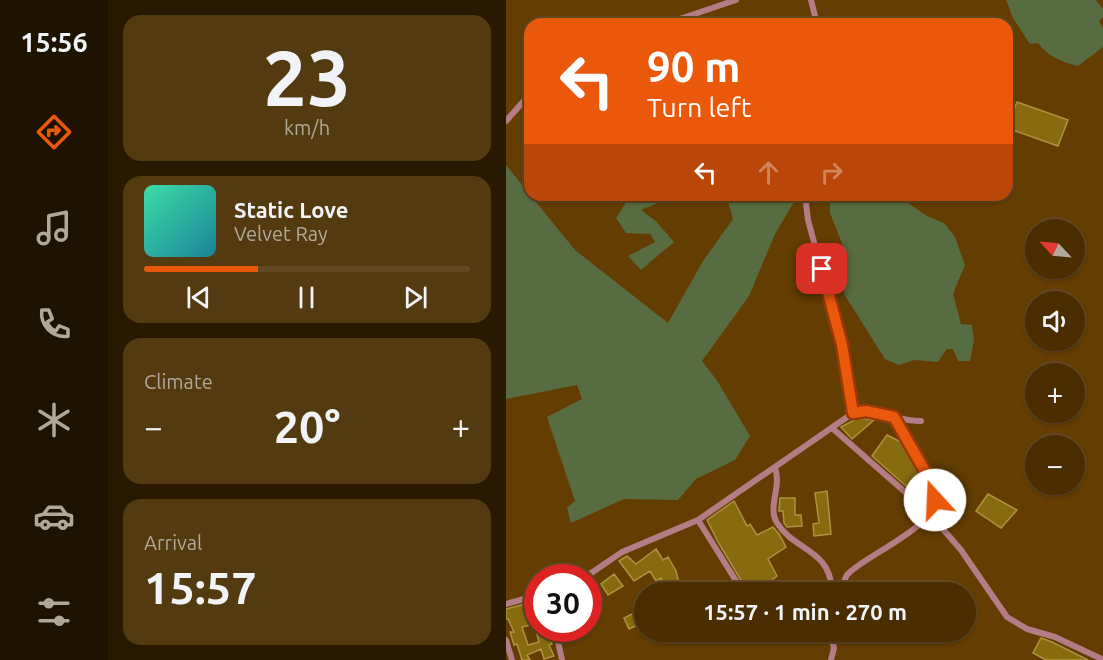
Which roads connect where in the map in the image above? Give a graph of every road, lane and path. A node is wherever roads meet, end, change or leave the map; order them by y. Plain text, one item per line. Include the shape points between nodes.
1 (736, 0) edge
2 (811, 0) edge
3 (683, 18) edge
4 (816, 18) edge
5 (524, 101) edge
6 (506, 121) edge
7 (806, 201) edge
8 (853, 413) junction
9 (894, 417) junction
10 (922, 421) dead end
11 (832, 428) junction
12 (775, 468) junction
13 (929, 513) junction
14 (698, 520) junction
15 (602, 566) edge
16 (737, 582) edge
17 (832, 582) edge
18 (842, 582) edge
19 (524, 599) edge
20 (506, 604) edge
21 (506, 640) edge
22 (558, 642) edge
23 (832, 642) edge
24 (512, 660) edge
25 (562, 660) edge
26 (831, 660) edge
27 (1103, 660) edge

1 - 3 street
2 - 4 street
5 - 6 street
7 - 8 street via 842,345
8 - 9 street via 866,411
8 - 11 street
9 - 10 street
9 - 13 street via 936,494
11 - 12 street
11 - 13 street
12 - 14 street
12 - 17 street via 775,520 818,556
13 - 18 street
13 - 27 street via 961,550 1007,617
14 - 15 street via 622,552
14 - 16 street
19 - 20 street
21 - 24 street
22 - 25 street
23 - 26 street

